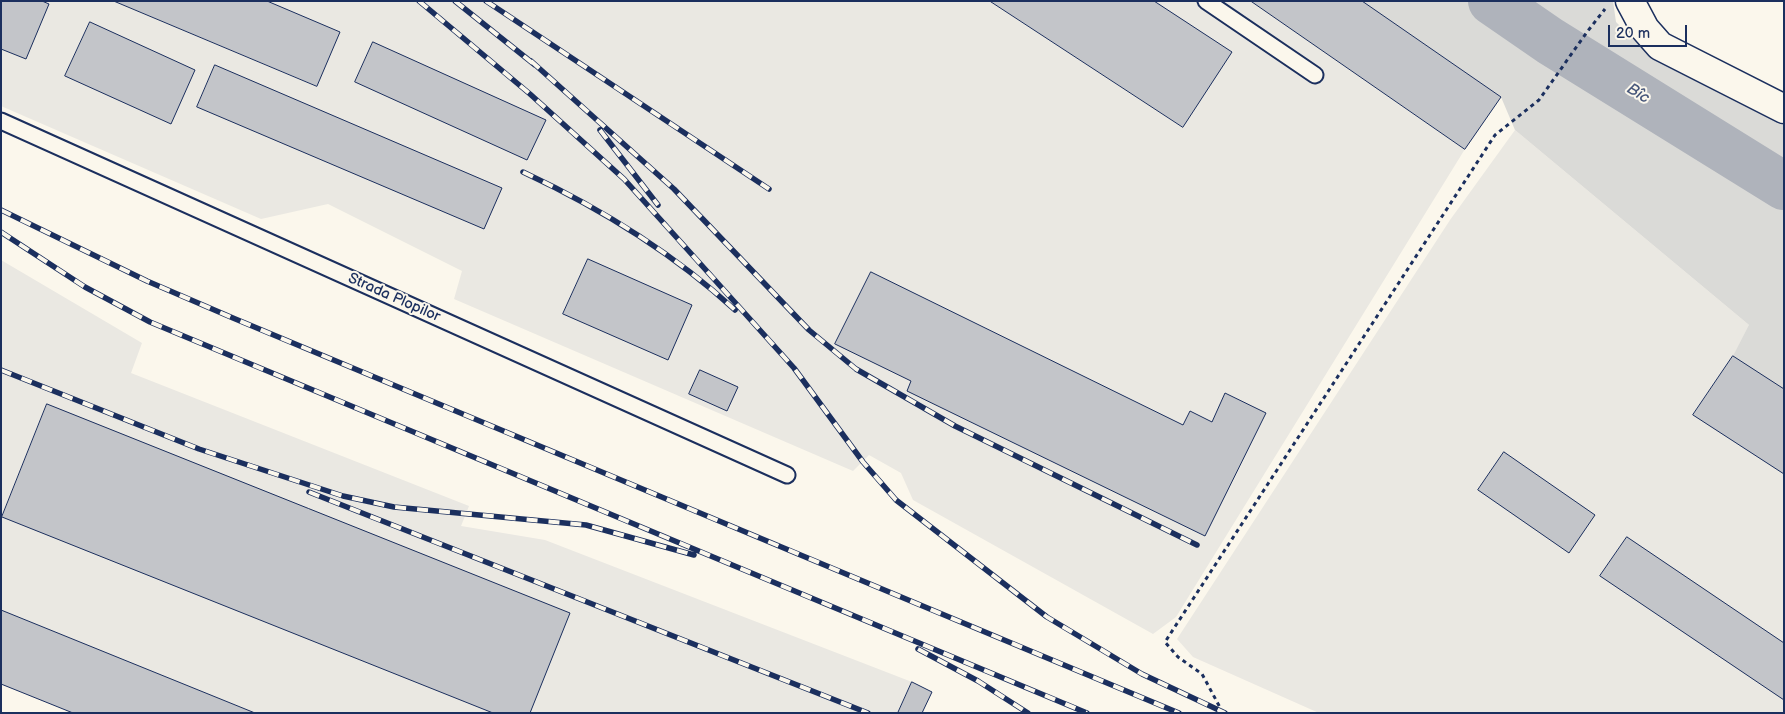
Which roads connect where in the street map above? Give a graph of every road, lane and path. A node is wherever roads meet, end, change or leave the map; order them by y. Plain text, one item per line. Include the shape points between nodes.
1 (1206, 1) edge
2 (1612, 1) edge
3 (1630, 1) edge
4 (1315, 75) dead end
5 (1784, 109) edge
6 (1, 121) edge
7 (787, 475) dead end
8 (1223, 713) edge

1 - 4 lane
2 - 8 path via 1539,100 1494,135 1165,642 1178,657 1202,674
3 - 5 street via 1645,29 1660,46
6 - 7 lane, Strada Plopilor

